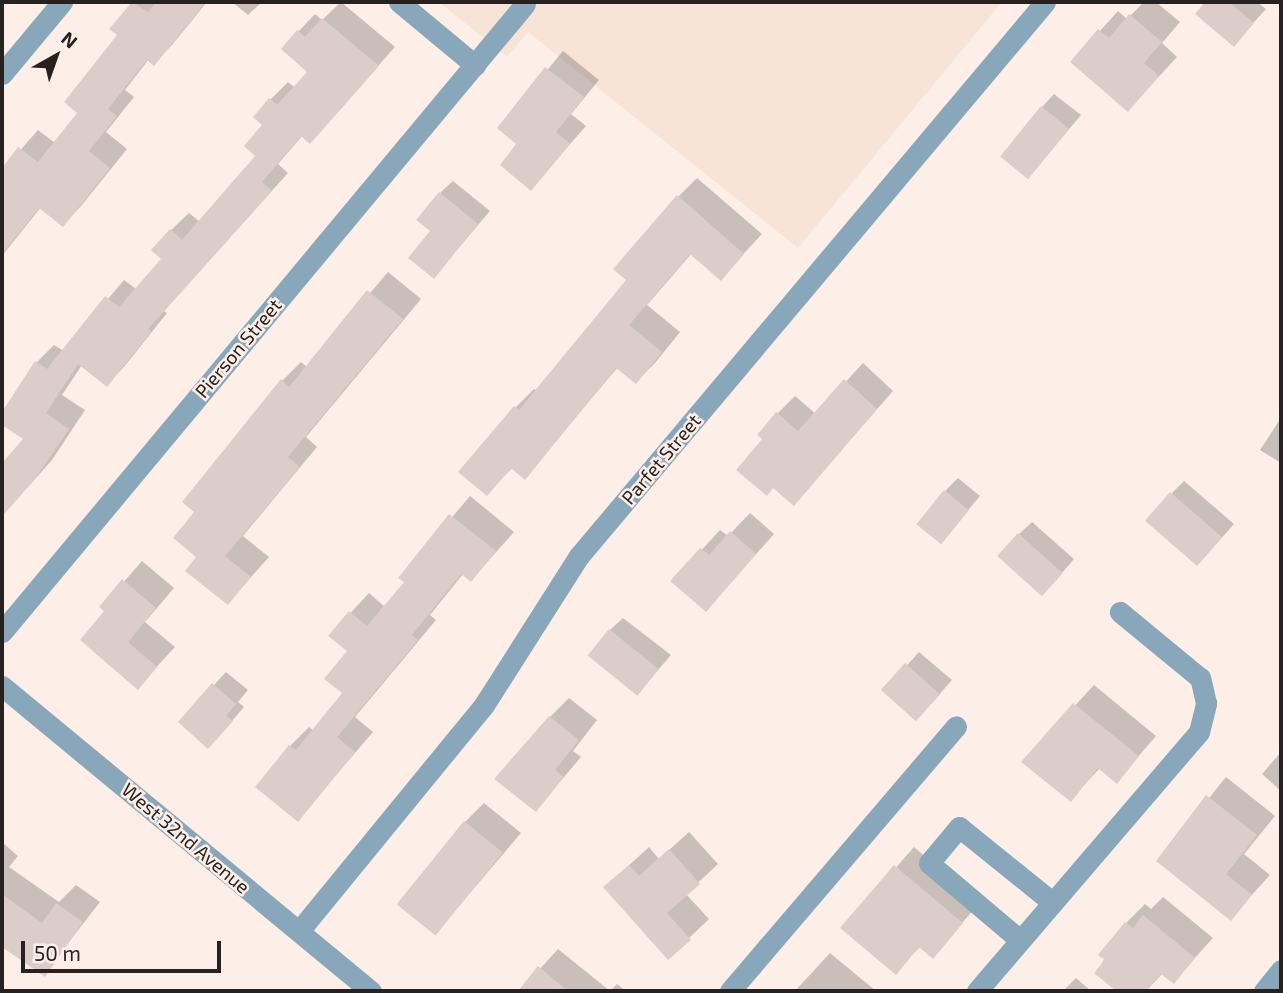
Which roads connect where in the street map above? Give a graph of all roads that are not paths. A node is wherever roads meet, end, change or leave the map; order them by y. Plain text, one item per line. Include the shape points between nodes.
1 (62, 2) edge
2 (399, 2) edge
3 (1045, 2) edge
4 (525, 4) dead end
5 (475, 65) junction
6 (2, 74) edge
7 (1120, 612) dead end
8 (2, 632) edge
9 (2, 685) edge
10 (956, 726) dead end
11 (1052, 902) junction
12 (299, 931) junction
13 (1020, 940) junction
14 (1281, 970) edge
15 (371, 991) edge
16 (730, 991) edge
17 (977, 991) edge
18 (1264, 991) edge

1 - 6 street
2 - 5 street
3 - 12 street, Parfet Street via 579,556 484,705
4 - 5 street, Pierson Street
5 - 8 street, Pierson Street
7 - 11 street via 1200,678 1206,703 1199,732
9 - 12 street, West 32nd Avenue
10 - 16 street
11 - 13 street
11 - 13 street via 959,827 936,854 929,863
12 - 15 street, West 32nd Avenue
13 - 17 street
14 - 18 street

